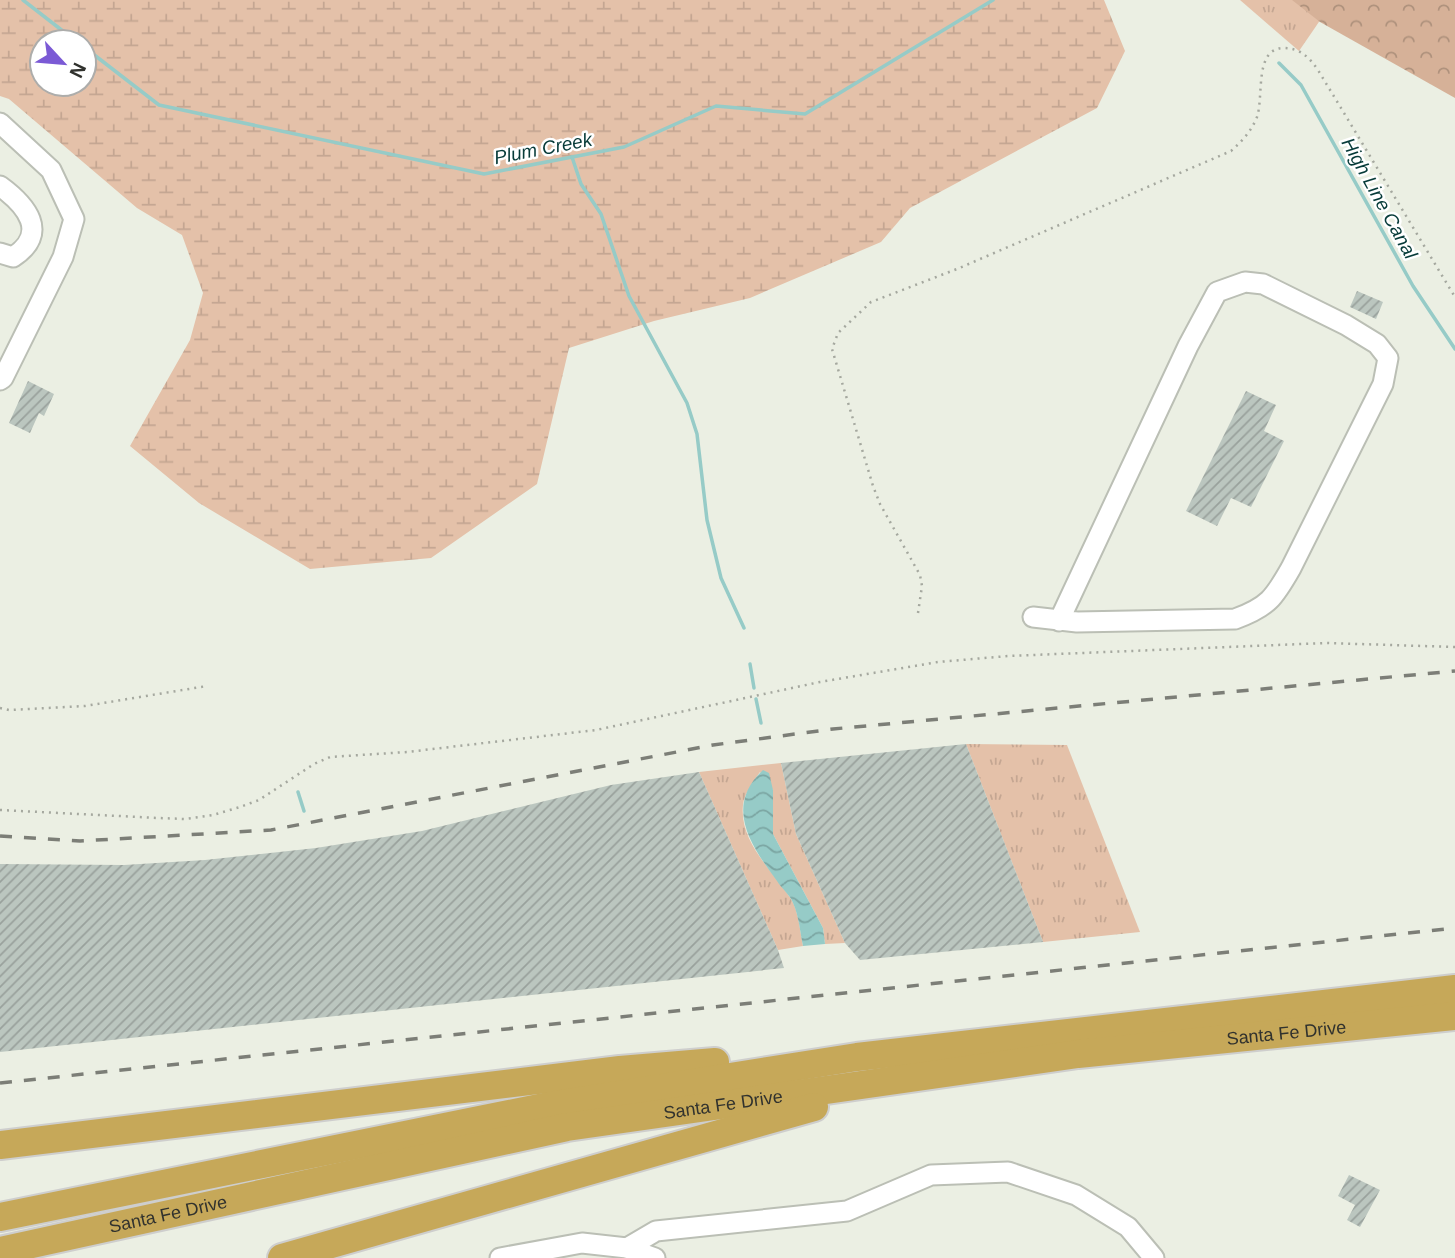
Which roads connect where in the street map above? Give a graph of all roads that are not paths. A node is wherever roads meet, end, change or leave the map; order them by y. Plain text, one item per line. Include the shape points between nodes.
1 (0, 123) edge
2 (0, 186) edge
3 (0, 253) edge
4 (0, 380) edge
5 (1033, 617) dead end
6 (1059, 621) junction
7 (1455, 989) edge
8 (1455, 1016) edge
9 (924, 1049) junction
10 (1078, 1054) junction
11 (0, 1145) edge
12 (0, 1217) edge
13 (627, 1248) junction
14 (0, 1251) edge
15 (282, 1258) edge
16 (500, 1258) edge
17 (655, 1258) edge
18 (1154, 1258) edge

1 - 4 street via 51,170 74,219 63,257
2 - 3 street via 28,213 33,228 23,250 13,257
5 - 6 street
6 - 6 street via 1235,619 1258,611 1278,591 1291,568 1382,384 1388,358 1377,344 1264,284 1245,282 1217,292
7 - 9 highway, Santa Fe Drive
8 - 10 highway, Santa Fe Drive
9 - 11 highway via 620,1070
9 - 12 highway, Santa Fe Drive via 554,1105
10 - 14 highway, Santa Fe Drive via 567,1127
10 - 15 highway via 828,1103
13 - 16 street via 582,1243
13 - 17 street
13 - 18 street via 656,1231 847,1211 931,1175 1008,1172 1076,1195 1128,1227

